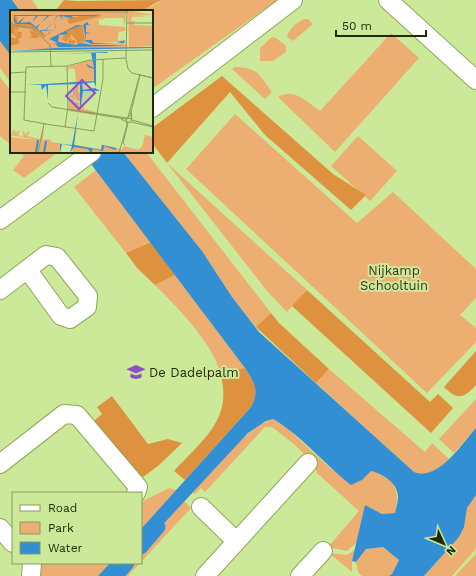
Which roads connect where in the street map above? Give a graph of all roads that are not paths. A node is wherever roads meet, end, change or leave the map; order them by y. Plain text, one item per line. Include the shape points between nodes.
1 (293, 0) edge
2 (388, 0) edge
3 (476, 80) edge
4 (153, 107) edge
5 (86, 156) edge
6 (0, 220) edge
7 (27, 270) dead end
8 (0, 290) edge
9 (2, 458) edge
10 (308, 463) dead end
11 (136, 492) edge
12 (201, 507) dead end
13 (0, 528) edge
14 (236, 541) junction
15 (12, 543) edge
16 (323, 551) dead end
17 (32, 564) edge
18 (31, 576) edge
19 (205, 576) edge
20 (300, 576) edge

1 - 4 street
2 - 3 street
5 - 6 street
7 - 8 street
9 - 11 street via 64,414 77,415 138,487
10 - 14 street
12 - 14 street
13 - 15 street
14 - 19 street
16 - 20 street
17 - 18 street

